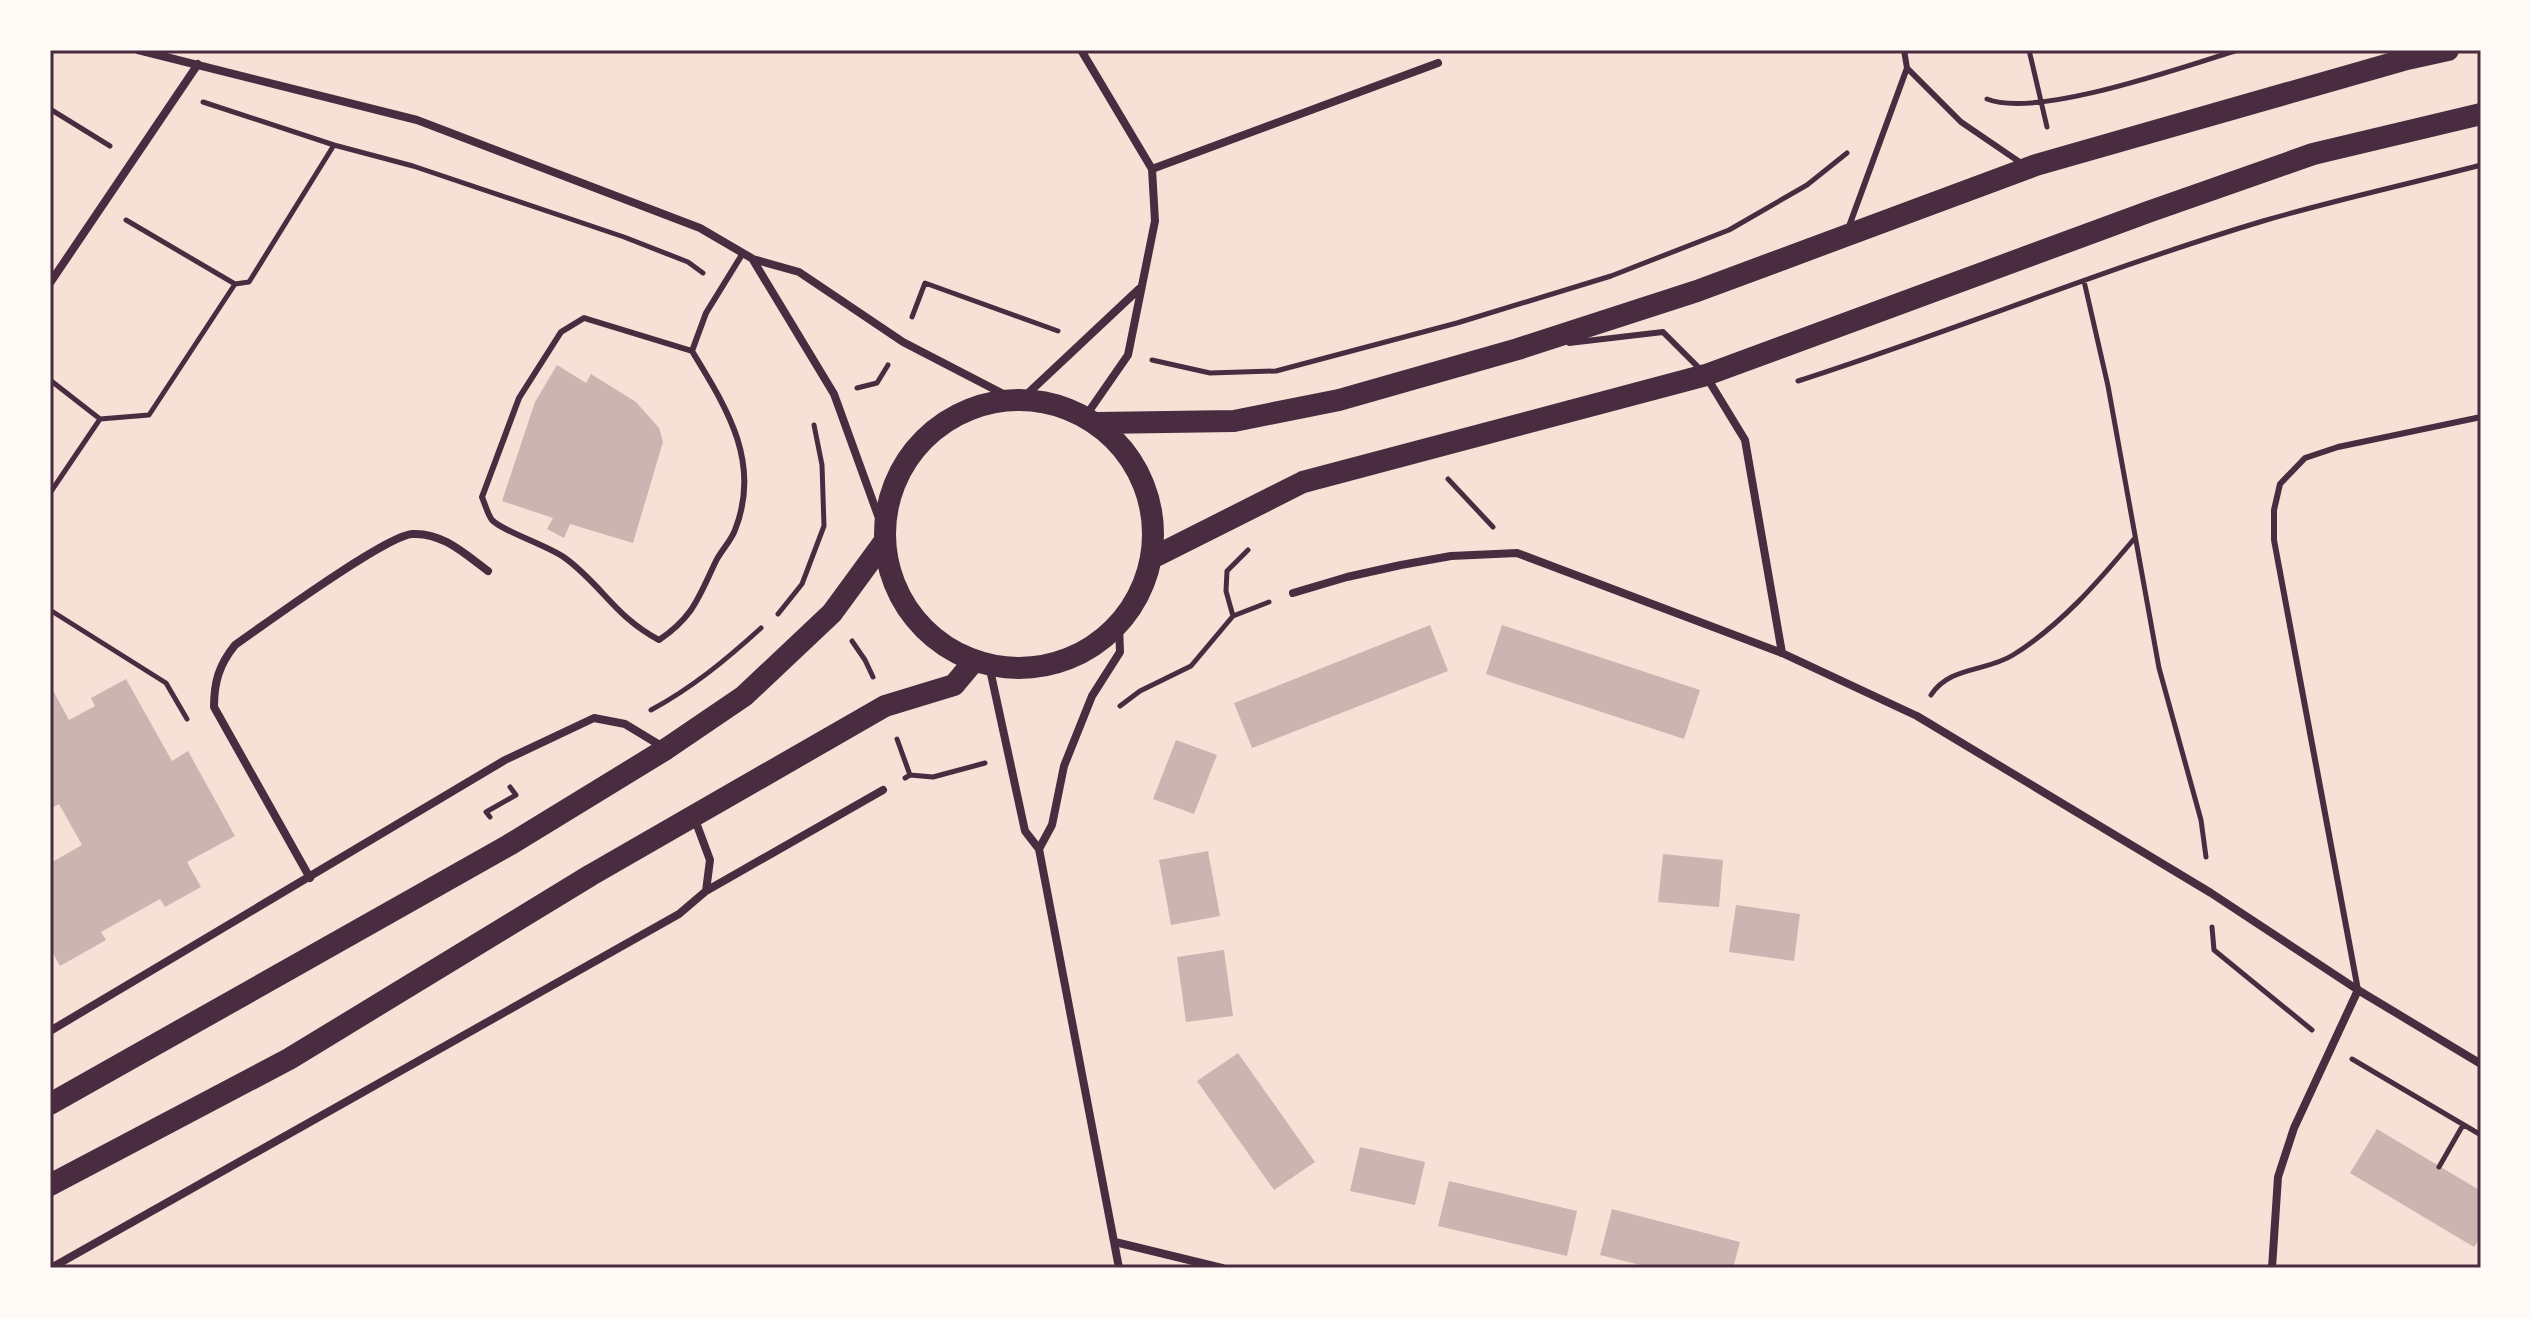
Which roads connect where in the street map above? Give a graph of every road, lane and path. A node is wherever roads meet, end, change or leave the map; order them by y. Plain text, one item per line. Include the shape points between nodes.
1 (138, 50) edge
2 (1081, 50) edge
3 (1904, 50) edge
4 (2029, 50) edge
5 (2238, 50) edge
6 (2448, 50) edge
7 (1438, 63) dead end
8 (198, 64) junction
9 (1907, 68) junction
10 (180, 92) junction
11 (1987, 99) dead end
12 (50, 109) edge
13 (2481, 114) edge
14 (2051, 141) dead end
15 (1851, 143) dead end
16 (334, 145) junction
17 (134, 160) junction
18 (2028, 167) junction
19 (1152, 169) junction
20 (103, 206) junction
21 (1845, 236) junction
22 (743, 253) junction
23 (753, 259) junction
24 (2083, 278) dead end
25 (50, 283) edge
26 (235, 284) junction
27 (722, 287) junction
28 (1140, 289) junction
29 (1084, 341) junction
30 (903, 342) junction
31 (1518, 349) junction
32 (692, 351) junction
33 (1128, 355) junction
34 (1706, 375) junction
35 (50, 380) edge
36 (834, 394) junction
37 (1018, 398) junction
38 (2481, 417) edge
39 (100, 419) junction
40 (1091, 420) junction
41 (1447, 478) dead end
42 (50, 493) edge
43 (884, 537) junction
44 (2134, 538) junction
45 (1517, 553) junction
46 (1152, 558) junction
47 (488, 571) dead end
48 (802, 584) junction
49 (1293, 593) joint
50 (50, 610) edge
51 (832, 613) junction
52 (1233, 616) dead end
53 (1119, 625) junction
54 (1782, 653) junction
55 (982, 663) junction
56 (885, 706) junction
57 (1917, 716) junction
58 (189, 724) dead end
59 (625, 724) junction
60 (666, 749) junction
61 (910, 775) dead end
62 (883, 790) dead end
63 (694, 817) junction
64 (1039, 849) junction
65 (310, 878) junction
66 (706, 891) junction
67 (2211, 893) junction
68 (2358, 990) junction
69 (50, 1031) edge
70 (2331, 1046) junction
71 (2481, 1064) edge
72 (50, 1104) edge
73 (2463, 1125) junction
74 (2481, 1135) edge
75 (2439, 1167) dead end
76 (50, 1185) edge
77 (1115, 1242) junction
78 (51, 1268) edge
79 (1119, 1268) edge
80 (1222, 1268) edge
81 (2272, 1268) edge

1 - 8 street
2 - 19 street
3 - 9 lane
4 - 14 path
5 - 11 path via 2117,87 2041,102 2000,104
6 - 18 highway
7 - 19 street
8 - 10 street
8 - 22 street via 417,120 700,228
9 - 18 lane via 1961,122
9 - 21 lane
10 - 16 path
10 - 17 street
12 - 17 path
13 - 34 highway via 2313,154
15 - 33 path via 1847,153 1807,185 1729,230 1611,276 1457,323 1276,371 1210,373
16 - 26 path via 249,282
16 - 27 path via 624,237 688,262
17 - 20 street
18 - 21 highway
19 - 28 street via 1155,221
20 - 25 street
20 - 26 path
21 - 31 highway
22 - 23 street
22 - 27 lane
23 - 30 street via 799,272
23 - 36 street
24 - 44 path
26 - 39 path via 149,415
27 - 32 lane
28 - 29 street
28 - 33 street
29 - 30 path via 925,283
29 - 37 street
30 - 36 path via 877,383
30 - 37 street
31 - 34 lane via 1663,332
31 - 40 highway via 1339,400 1234,421
32 - 32 lane via 584,318 561,332 519,398 482,497 493,521 562,555 620,614 659,640 681,625 701,594 735,532 745,492 742,452 728,411
33 - 40 street
34 - 46 highway via 1303,482
34 - 54 street via 1745,440
35 - 39 path
36 - 43 street
36 - 48 path via 806,401 822,465 824,526
37 - 40 highway via 1062,405
37 - 43 highway via 973,406 937,426 909,455 891,492
38 - 68 lane via 2305,458 2280,484 2277,497 2274,540
39 - 42 path
40 - 46 highway via 1126,450 1145,483 1154,520
41 - 45 path
43 - 51 highway
43 - 55 highway via 893,581 911,615 939,643
44 - 57 path via 2087,596 2011,656 1940,681
44 - 67 path via 2159,668 2201,820
45 - 49 street via 1451,556
45 - 54 street
46 - 53 highway via 1134,605
47 - 65 street via 441,538 410,534 383,546 235,645 221,663 214,707
48 - 51 path
48 - 59 path via 732,655 678,696
49 - 52 path
50 - 58 path via 166,683
51 - 56 path via 865,660
51 - 60 highway via 744,696
53 - 55 highway via 1095,646 1067,660 1036,667
53 - 64 street via 1120,652 1078,730 1064,766 1052,825
54 - 57 street
55 - 56 highway via 954,685
55 - 64 street via 1025,831
56 - 61 path
56 - 63 highway
57 - 67 street
59 - 60 street
59 - 65 street via 594,718 505,760
60 - 72 highway via 509,845
62 - 66 street
63 - 66 street via 710,860
63 - 76 highway via 289,1059
64 - 77 street
65 - 69 street
66 - 78 street via 679,914
67 - 68 street
67 - 70 path via 2214,950
68 - 70 street
68 - 71 street
70 - 73 path
70 - 81 street via 2278,1177
73 - 74 path
73 - 75 path
77 - 79 street
77 - 80 street

